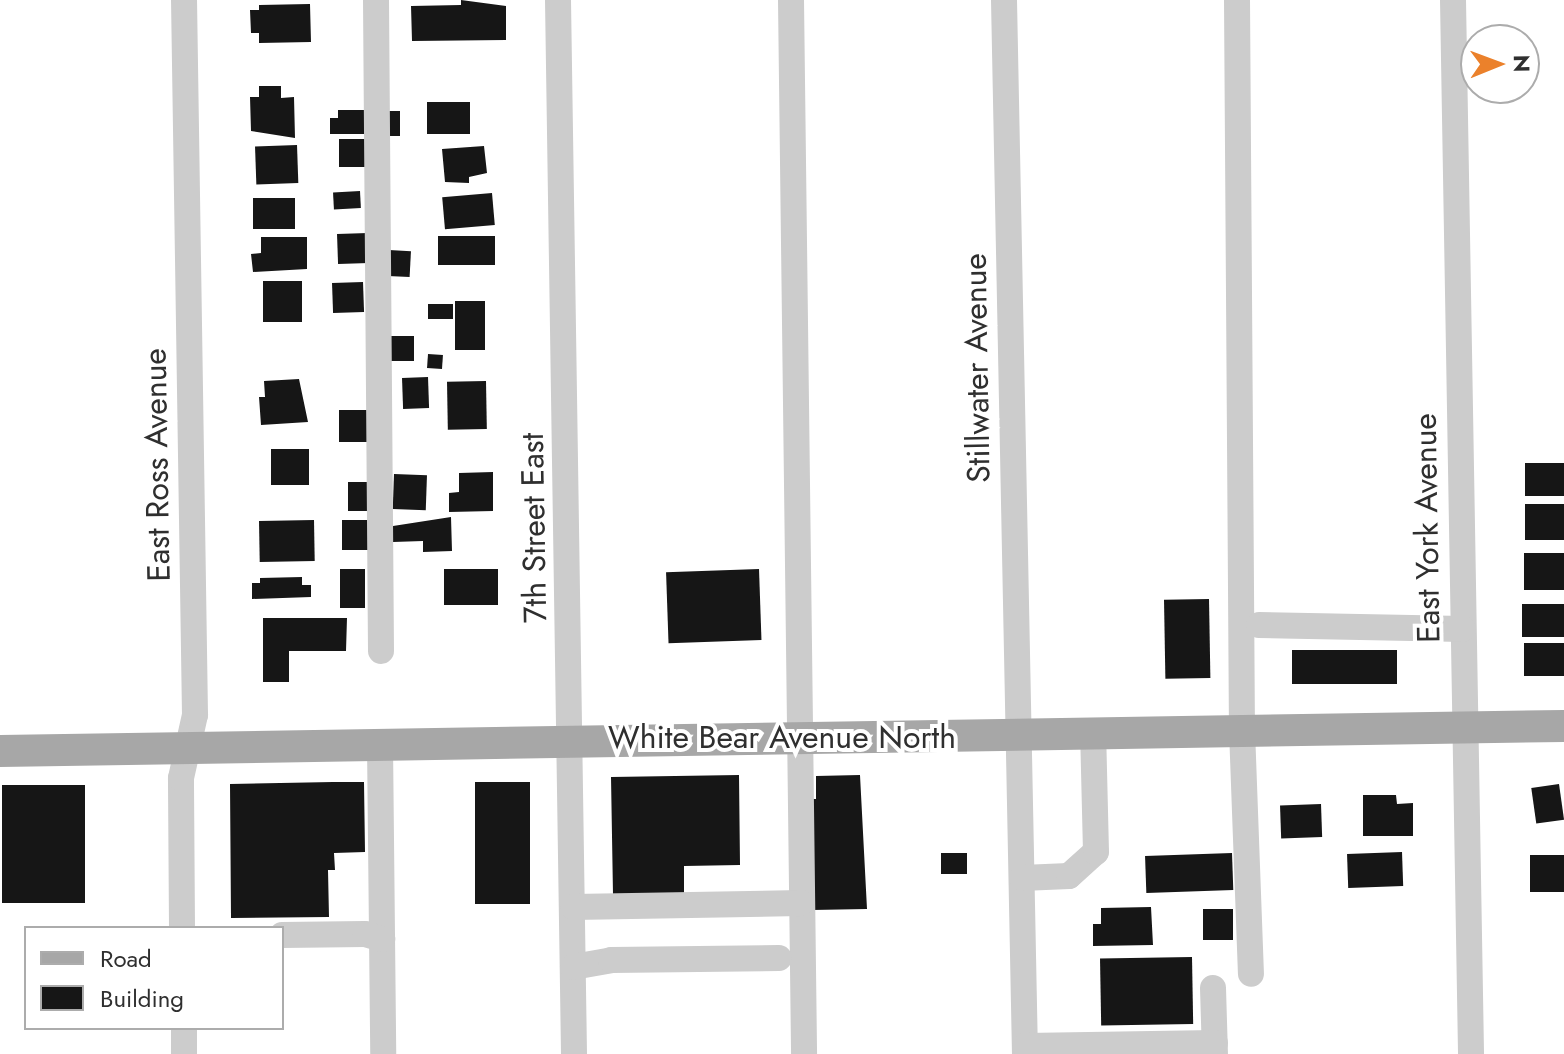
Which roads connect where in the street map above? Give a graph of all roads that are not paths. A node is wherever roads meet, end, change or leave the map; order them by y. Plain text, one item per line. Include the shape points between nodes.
1 (184, 0) edge
2 (376, 0) edge
3 (558, 0) edge
4 (791, 0) edge
5 (1004, 0) edge
6 (1237, 0) edge
7 (1453, 0) edge
8 (1259, 625) dead end
9 (1463, 629) junction
10 (381, 651) dead end
11 (1564, 726) edge
12 (1464, 727) junction
13 (1242, 730) junction
14 (1093, 733) junction
15 (1019, 735) junction
16 (798, 736) junction
17 (571, 739) junction
18 (380, 744) junction
19 (187, 747) junction
20 (0, 751) edge
21 (1022, 878) junction
22 (801, 903) junction
23 (573, 907) junction
24 (182, 926) edge
25 (284, 935) edge
26 (382, 939) junction
27 (779, 958) dead end
28 (573, 967) junction
29 (1251, 974) dead end
30 (1213, 988) dead end
31 (184, 1030) edge
32 (1215, 1048) edge
33 (1025, 1050) edge
34 (184, 1054) edge
35 (383, 1054) edge
36 (574, 1054) edge
37 (804, 1054) edge
38 (1471, 1054) edge

1 - 19 street, East Ross Avenue via 195,715
2 - 10 street
3 - 17 street, 7th Street East
4 - 16 street
5 - 15 street, Stillwater Avenue
6 - 13 street
7 - 9 street, East York Avenue
8 - 9 street
9 - 12 street, East York Avenue
11 - 12 main road, White Bear Avenue North
12 - 13 main road, White Bear Avenue North
12 - 38 street, East York Avenue
13 - 14 main road, White Bear Avenue North
13 - 29 street
14 - 15 main road, White Bear Avenue North
14 - 21 street via 1096,852 1069,876
15 - 16 main road, White Bear Avenue North
15 - 21 street, Stillwater Avenue
16 - 17 main road, White Bear Avenue North
16 - 22 street
17 - 18 main road, White Bear Avenue North
17 - 23 street, 7th Street East
18 - 19 main road, White Bear Avenue North
18 - 26 street
19 - 20 main road, White Bear Avenue North
19 - 24 street, East Ross Avenue via 181,778
21 - 33 street, Stillwater Avenue
22 - 23 street
22 - 37 street
23 - 28 street, 7th Street East
25 - 26 street via 365,934
26 - 35 street
27 - 28 street via 611,960
28 - 36 street, 7th Street East
30 - 32 street
31 - 34 street
32 - 33 street

